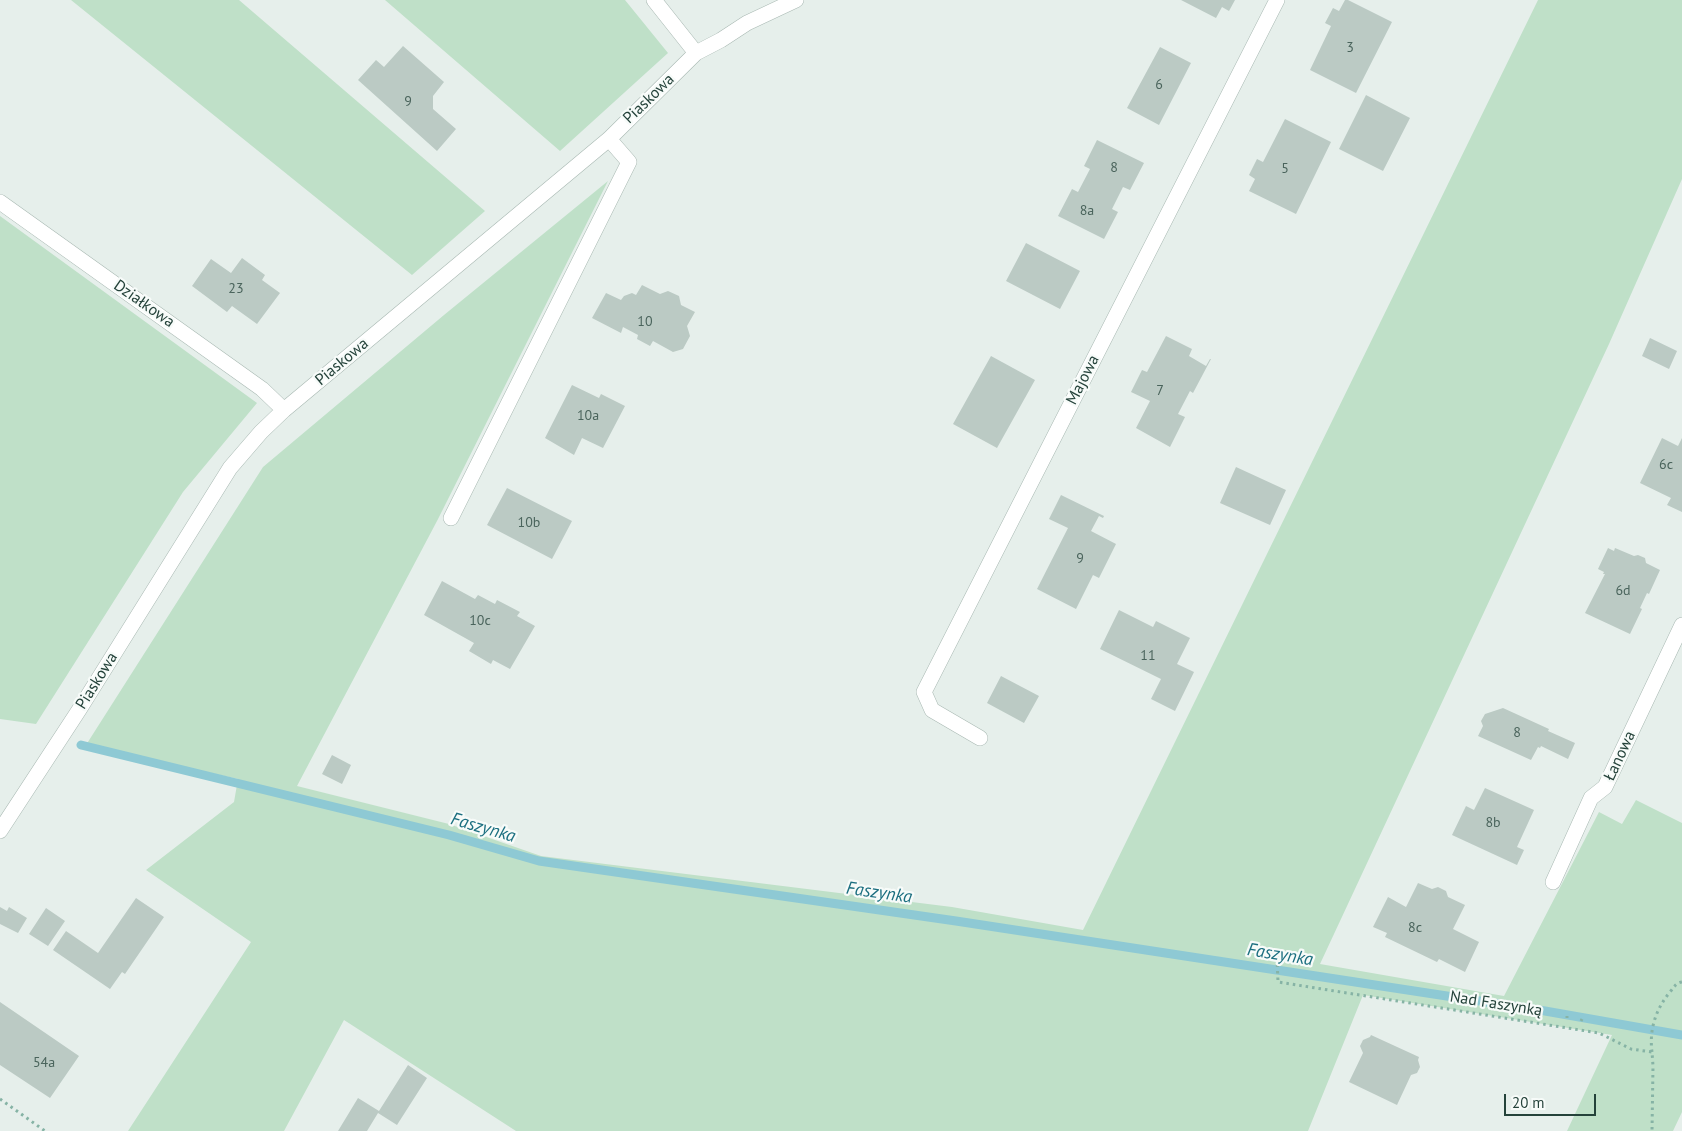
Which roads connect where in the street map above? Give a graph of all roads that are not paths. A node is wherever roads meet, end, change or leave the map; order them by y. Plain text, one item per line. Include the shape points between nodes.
1 (654, 0) edge
2 (796, 0) edge
3 (1277, 0) edge
4 (696, 53) junction
5 (609, 139) junction
6 (0, 202) edge
7 (284, 410) junction
8 (451, 518) dead end
9 (1682, 625) edge
10 (980, 738) dead end
11 (0, 830) edge
12 (1553, 882) dead end

1 - 4 street
2 - 4 street, Piaskowa via 747,23
3 - 10 street, Majowa via 924,692 932,710
4 - 5 street, Piaskowa
5 - 7 street, Piaskowa
5 - 8 street via 630,162
6 - 7 street, Działkowa via 262,389
7 - 11 street, Piaskowa via 230,468
9 - 12 street, Łanowa via 1605,787 1590,798

